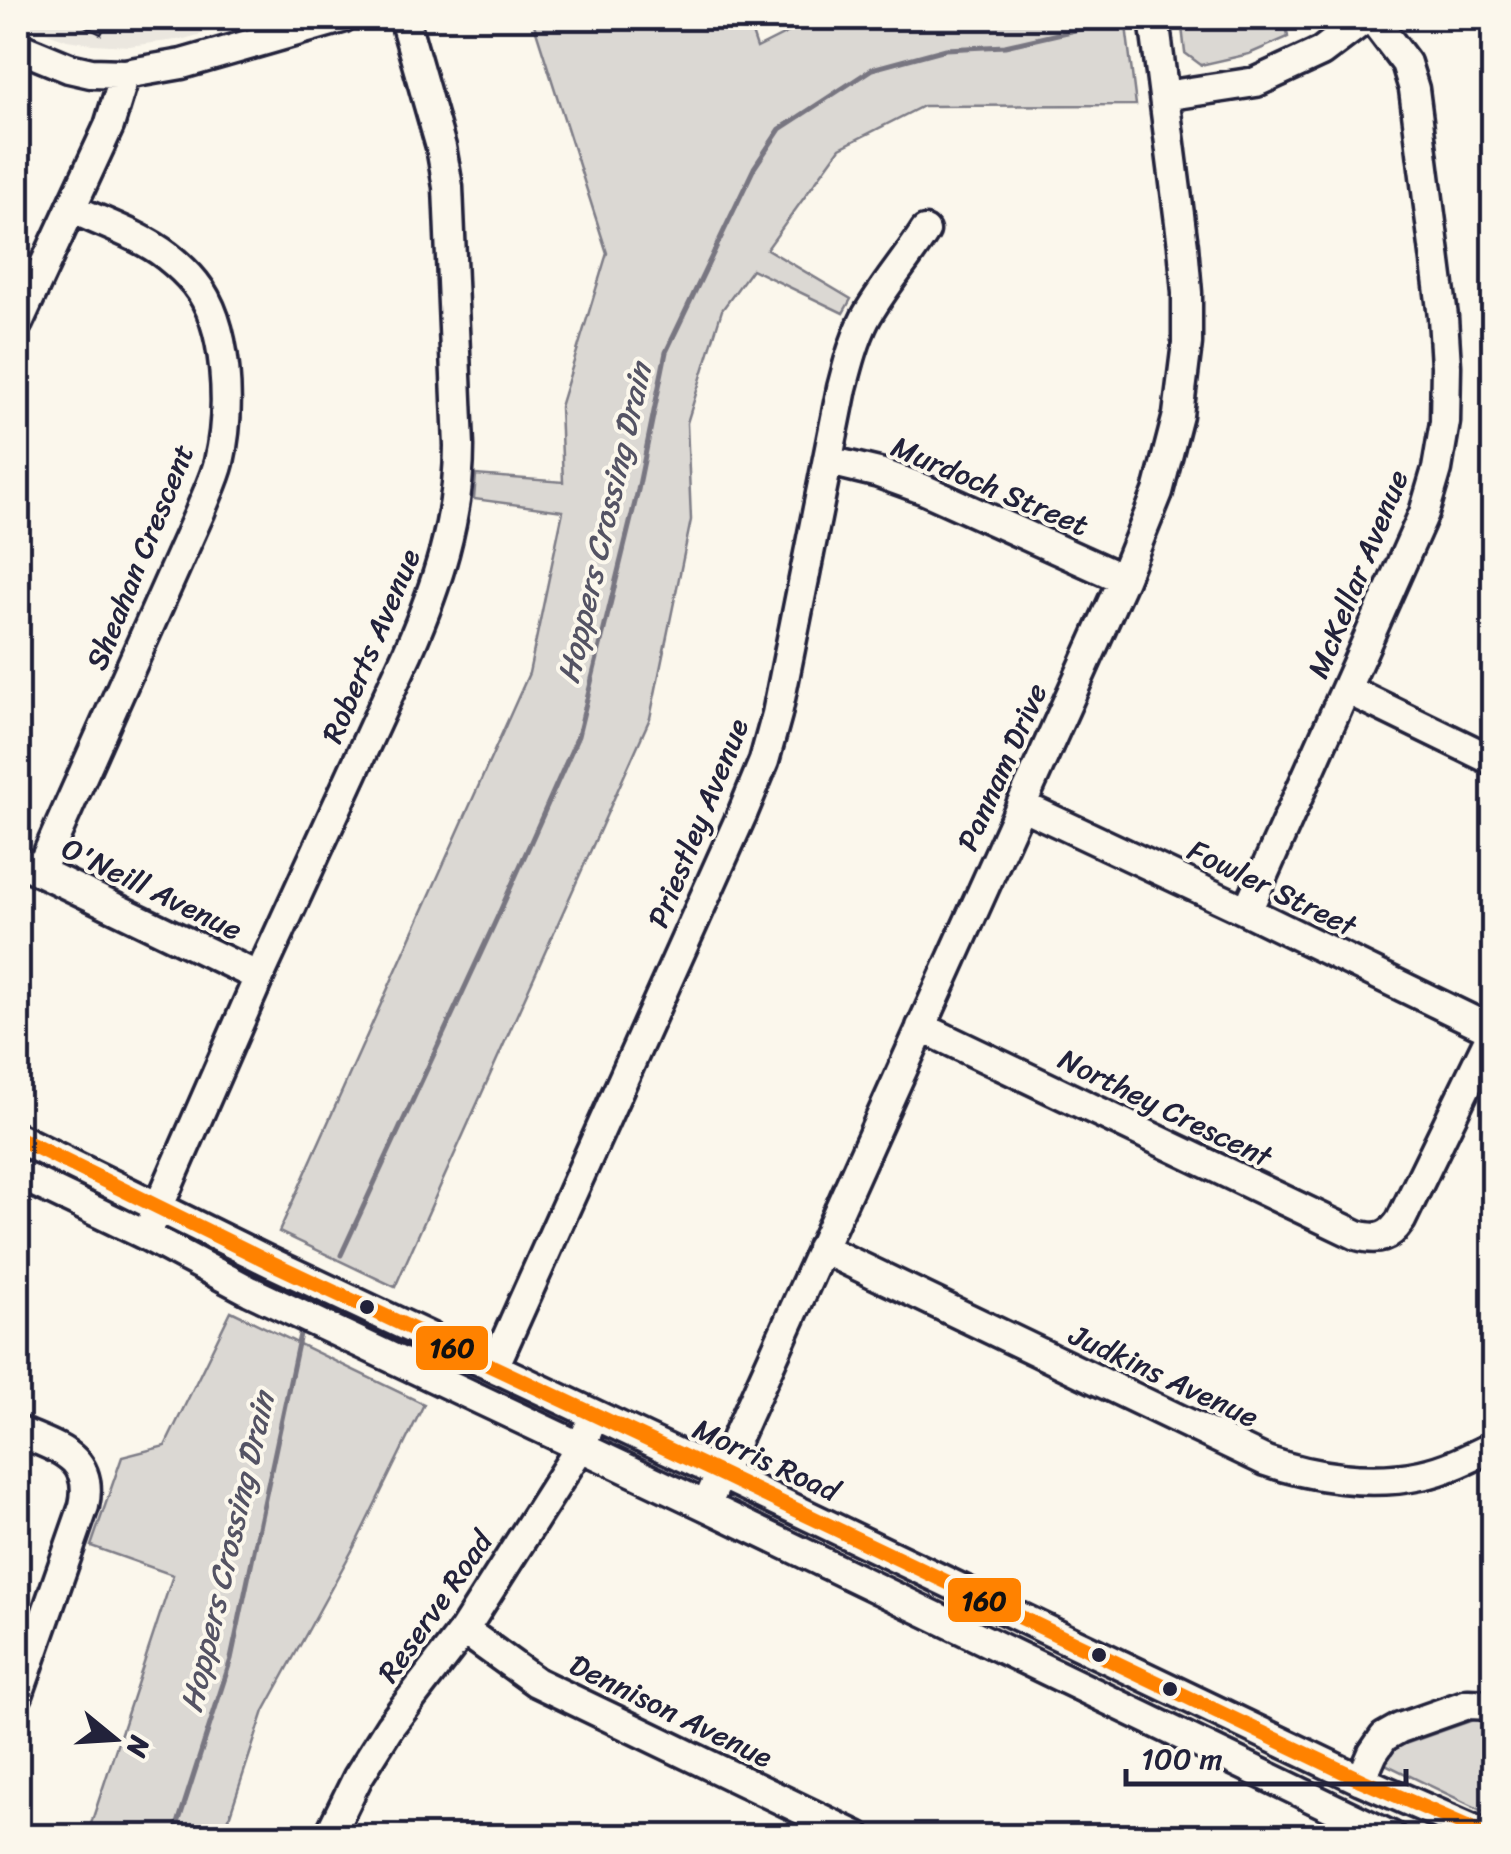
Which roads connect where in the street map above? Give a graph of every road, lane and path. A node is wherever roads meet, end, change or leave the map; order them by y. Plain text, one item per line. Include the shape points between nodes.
1 (342, 18) edge
2 (404, 18) edge
3 (1154, 18) edge
4 (1369, 18) edge
5 (18, 47) edge
6 (125, 74) junction
7 (1164, 96) junction
8 (71, 208) junction
9 (925, 231) dead end
10 (18, 323) edge
11 (829, 461) junction
12 (1123, 578) junction
13 (1346, 689) junction
14 (1494, 760) edge
15 (1021, 805) junction
16 (29, 866) edge
17 (1247, 911) junction
18 (259, 976) junction
19 (921, 1027) junction
20 (1493, 1031) edge
21 (18, 1138) edge
22 (18, 1174) edge
23 (159, 1206) junction
24 (144, 1236) junction
25 (822, 1248) junction
26 (494, 1368) junction
27 (594, 1415) junction
28 (18, 1431) edge
29 (581, 1446) junction
30 (1494, 1446) edge
31 (721, 1474) junction
32 (706, 1506) junction
33 (464, 1630) junction
34 (18, 1694) edge
35 (1494, 1704) edge
36 (1361, 1780) junction
37 (330, 1836) edge
38 (857, 1836) edge
39 (1391, 1836) edge
40 (1488, 1836) edge

1 - 6 street
2 - 18 street, Roberts Avenue via 448,187 459,446 454,512 430,601
3 - 7 street, Pannam Drive
4 - 7 street via 1321,52 1256,82
4 - 13 street, McKellar Avenue via 1406,63 1414,88 1443,317 1446,422 1424,514
5 - 6 street via 69,68
6 - 8 street
7 - 12 street, Pannam Drive via 1188,343 1158,492
8 - 10 street
8 - 16 street, Sheahan Crescent via 148,244 198,286 223,358 226,408 219,464 206,496
9 - 11 street, Priestley Avenue via 863,323
11 - 12 street, Murdoch Street via 924,489
11 - 26 street, Priestley Avenue via 764,760
12 - 15 street, Pannam Drive
13 - 14 street
13 - 17 street, McKellar Avenue
15 - 17 street, Fowler Street
15 - 19 street, Pannam Drive
16 - 18 street, O'Neill Avenue
17 - 20 street, Fowler Street
18 - 23 street, Roberts Avenue
19 - 20 street, Northey Crescent via 1387,1249
19 - 25 street, Pannam Drive
21 - 23 street, Morris Road
22 - 24 street
23 - 24 street, Roberts Avenue
23 - 26 street, Morris Road
24 - 29 street
25 - 30 street, Judkins Avenue via 1288,1469 1346,1478 1420,1475
25 - 31 street, Pannam Drive
26 - 27 street, Morris Road
27 - 29 street, Reserve Road
27 - 31 street, Morris Road
28 - 34 street via 75,1461 86,1475 87,1492
29 - 32 street
29 - 33 street, Reserve Road
31 - 32 street, Pannam Drive
31 - 36 street, Morris Road
32 - 39 street
33 - 37 street, Reserve Road via 390,1726
33 - 38 street, Dennison Avenue via 536,1682
35 - 36 street via 1468,1704 1384,1737
36 - 40 street, Morris Road

